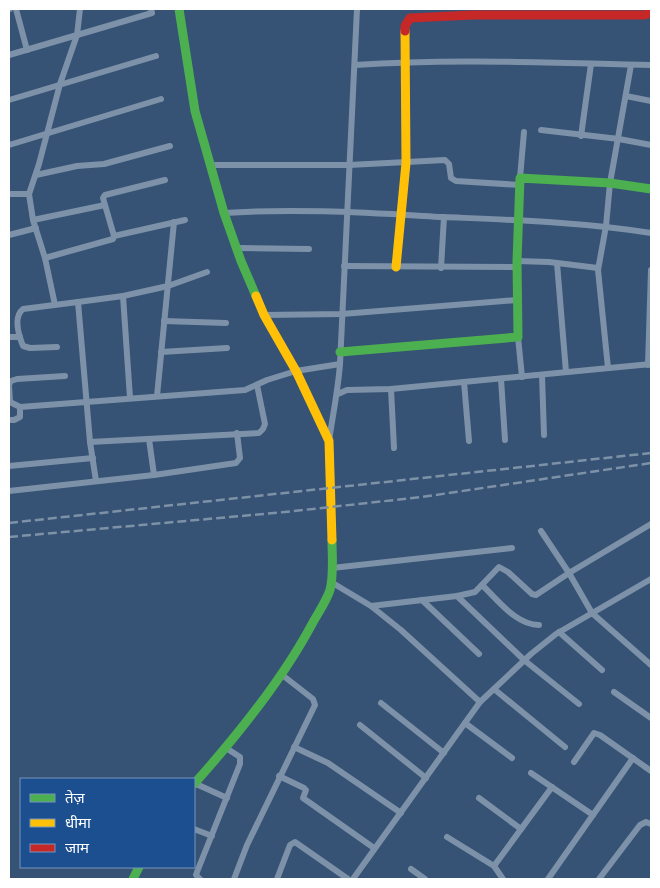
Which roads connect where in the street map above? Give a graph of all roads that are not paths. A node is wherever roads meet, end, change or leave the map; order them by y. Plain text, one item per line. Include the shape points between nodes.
1 (16, 9) edge
2 (80, 9) edge
3 (151, 9) edge
4 (179, 9) edge
5 (357, 9) edge
6 (651, 12) edge
7 (77, 35) junction
8 (27, 50) junction
9 (9, 55) edge
10 (156, 56) dead end
11 (406, 61) junction
12 (591, 64) junction
13 (355, 65) junction
14 (631, 65) junction
15 (651, 65) edge
16 (60, 84) junction
17 (626, 96) junction
18 (9, 100) edge
19 (161, 100) dead end
20 (651, 101) edge
21 (541, 130) dead end
22 (524, 132) dead end
23 (47, 133) junction
24 (581, 136) junction
25 (619, 139) junction
26 (651, 145) edge
27 (9, 146) edge
28 (170, 146) dead end
29 (406, 163) junction
30 (210, 165) junction
31 (349, 165) junction
32 (36, 175) junction
33 (165, 180) dead end
34 (520, 181) junction
35 (610, 184) junction
36 (651, 189) edge
37 (9, 194) edge
38 (29, 194) junction
39 (104, 205) junction
40 (346, 212) junction
41 (224, 213) junction
42 (401, 214) junction
43 (444, 217) junction
44 (33, 220) junction
45 (185, 220) dead end
46 (518, 221) junction
47 (174, 222) junction
48 (606, 226) junction
49 (36, 228) junction
50 (651, 233) edge
51 (9, 235) edge
52 (114, 236) junction
53 (236, 248) junction
54 (309, 249) dead end
55 (45, 258) junction
56 (557, 263) junction
57 (517, 264) junction
58 (344, 266) junction
59 (396, 267) junction
60 (441, 268) junction
61 (598, 268) junction
62 (651, 270) edge
63 (207, 272) dead end
64 (168, 286) junction
65 (123, 296) junction
66 (517, 300) junction
67 (78, 302) junction
68 (55, 305) junction
69 (342, 314) junction
70 (264, 315) junction
71 (164, 321) junction
72 (226, 323) dead end
73 (9, 336) edge
74 (20, 336) junction
75 (518, 337) junction
76 (57, 347) dead end
77 (227, 348) dead end
78 (161, 352) junction
79 (340, 352) junction
80 (340, 364) junction
81 (650, 365) edge
82 (608, 368) junction
83 (291, 372) junction
84 (566, 372) junction
85 (542, 375) junction
86 (65, 376) dead end
87 (522, 377) junction
88 (501, 379) junction
89 (464, 382) junction
90 (257, 385) junction
91 (391, 388) junction
92 (338, 394) junction
93 (157, 396) junction
94 (130, 398) junction
95 (87, 401) junction
96 (20, 407) junction
97 (9, 420) edge
98 (237, 433) junction
99 (544, 435) dead end
100 (149, 439) junction
101 (505, 440) dead end
102 (329, 441) junction
103 (469, 441) dead end
104 (90, 442) junction
105 (394, 448) dead end
106 (93, 458) junction
107 (9, 466) edge
108 (154, 475) junction
109 (96, 481) junction
110 (9, 491) edge
111 (651, 524) edge
112 (541, 531) dead end
113 (512, 548) dead end
114 (332, 568) junction
115 (569, 573) junction
116 (651, 579) edge
117 (331, 582) junction
118 (482, 585) junction
119 (457, 596) junction
120 (422, 600) junction
121 (371, 606) junction
122 (592, 613) junction
123 (539, 625) dead end
124 (559, 632) junction
125 (479, 654) dead end
126 (524, 660) junction
127 (651, 665) edge
128 (602, 670) dead end
129 (281, 674) junction
130 (494, 688) junction
131 (614, 692) dead end
132 (480, 702) junction
133 (381, 703) dead end
134 (579, 704) dead end
135 (651, 718) edge
136 (464, 723) junction
137 (360, 725) dead end
138 (565, 746) dead end
139 (294, 747) junction
140 (226, 748) junction
141 (444, 753) junction
142 (512, 758) dead end
143 (633, 758) junction
144 (574, 762) dead end
145 (651, 771) edge
146 (532, 773) dead end
147 (279, 776) junction
148 (426, 778) junction
149 (195, 783) edge
150 (195, 784) edge
151 (552, 788) junction
152 (227, 798) junction
153 (479, 798) dead end
154 (401, 813) junction
155 (593, 815) junction
156 (651, 824) edge
157 (195, 829) edge
158 (521, 829) junction
159 (212, 836) junction
160 (447, 837) dead end
161 (374, 848) junction
162 (494, 866) junction
163 (411, 869) dead end
164 (200, 879) edge
165 (234, 879) edge
166 (277, 879) edge
167 (348, 879) edge
168 (353, 879) edge
169 (425, 879) edge
170 (503, 879) edge
171 (548, 879) edge
172 (599, 879) edge

1 - 8 street
2 - 7 street
3 - 7 street via 152,13
4 - 30 street via 195,111
5 - 13 street
6 - 11 street via 645,15 416,16 410,18 405,26
7 - 8 street
7 - 16 street
8 - 9 street
10 - 16 street
11 - 12 street
11 - 13 street
11 - 29 street
12 - 14 street
12 - 24 street
13 - 31 street
14 - 15 street
14 - 17 street
16 - 18 street
16 - 23 street
17 - 20 street
17 - 25 street
19 - 23 street
21 - 24 street
22 - 34 street
23 - 27 street
23 - 32 street
24 - 25 street
25 - 26 street
25 - 35 street
28 - 32 street via 96,165
29 - 31 street
29 - 34 street via 445,160 449,164 451,178 456,181
29 - 42 street
30 - 31 street
30 - 41 street
31 - 40 street
32 - 38 street
33 - 39 street via 105,195
34 - 35 street
34 - 46 street
35 - 36 street
35 - 48 street
37 - 38 street
38 - 44 street
39 - 44 street
39 - 52 street
40 - 41 street via 261,210
40 - 42 street
40 - 58 street
41 - 53 street
42 - 43 street
42 - 59 street
43 - 46 street
43 - 60 street
44 - 49 street
45 - 47 street
46 - 48 street
46 - 57 street
47 - 52 street
47 - 64 street
48 - 50 street
48 - 61 street
49 - 51 street
49 - 55 street
52 - 55 street via 111,240
53 - 54 street
53 - 70 street
55 - 68 street
56 - 57 street
56 - 61 street
56 - 84 street
57 - 60 street
57 - 66 street
58 - 59 street
58 - 69 street
59 - 60 street
61 - 82 street
62 - 81 street
63 - 64 street
64 - 65 street
64 - 71 street
65 - 67 street
65 - 94 street
66 - 69 street
66 - 75 street
67 - 68 street
67 - 95 street
68 - 74 street via 19,312
69 - 70 street
69 - 79 street
70 - 83 street
71 - 72 street
71 - 78 street
73 - 74 street
74 - 76 street via 26,348
75 - 79 street
75 - 87 street
77 - 78 street
78 - 93 street
79 - 80 street
80 - 83 street
80 - 92 street
81 - 82 street
82 - 84 street
83 - 90 street
83 - 102 street
84 - 85 street
85 - 87 street
85 - 99 street
86 - 96 street via 11,381 10,402
87 - 88 street
88 - 89 street
88 - 101 street
89 - 91 street
89 - 103 street
90 - 93 street via 244,390
90 - 98 street via 265,427 259,433
91 - 92 street via 347,390
91 - 105 street
92 - 102 street via 334,401
93 - 94 street
94 - 95 street
95 - 96 street
95 - 104 street
96 - 97 street via 20,417
98 - 100 street
98 - 108 street via 240,458 236,463
100 - 104 street
100 - 108 street
102 - 114 street
104 - 106 street
106 - 107 street
106 - 109 street
108 - 109 street
109 - 110 street
111 - 115 street
112 - 115 street
113 - 114 street
114 - 117 street
115 - 118 street via 536,595 499,567
115 - 122 street
116 - 122 street
117 - 121 street
117 - 129 street via 324,603 304,640
118 - 119 street via 475,592
118 - 123 street via 522,621
119 - 120 street
119 - 126 street
120 - 121 street
120 - 125 street
121 - 132 street
122 - 124 street
122 - 127 street
124 - 126 street
124 - 128 street
126 - 130 street
126 - 134 street
129 - 139 street via 315,702
129 - 140 street
130 - 132 street
130 - 138 street
131 - 135 street
132 - 136 street
133 - 141 street
136 - 141 street
136 - 142 street
137 - 148 street
139 - 147 street
139 - 154 street via 328,763
140 - 149 street
140 - 152 street via 241,760
141 - 148 street
143 - 144 street via 594,733
143 - 145 street
143 - 155 street
146 - 151 street
147 - 161 street via 304,788 303,798
147 - 165 street
148 - 154 street
150 - 152 street
151 - 155 street
151 - 158 street
152 - 159 street
153 - 158 street
154 - 161 street
155 - 171 street
156 - 172 street via 640,825
157 - 159 street
158 - 162 street
159 - 164 street via 196,875
160 - 162 street
161 - 168 street
162 - 170 street
163 - 169 street
166 - 167 street via 290,845 295,842

